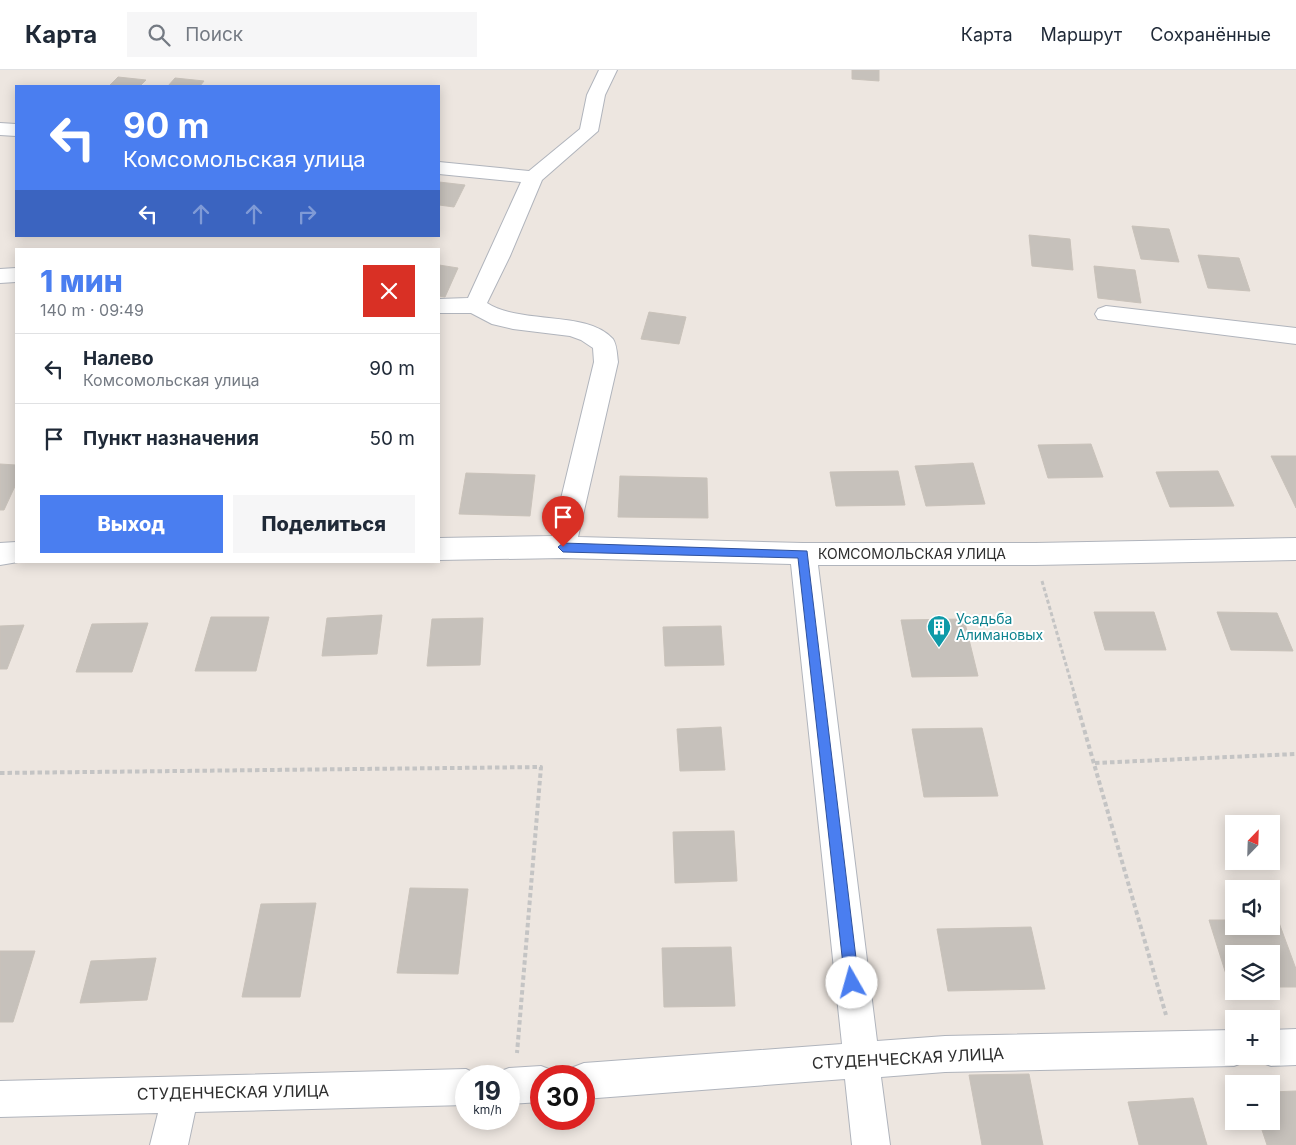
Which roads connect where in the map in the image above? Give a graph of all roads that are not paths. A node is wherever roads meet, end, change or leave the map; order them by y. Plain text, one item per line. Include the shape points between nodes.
1 (608, 70) edge
2 (0, 129) edge
3 (15, 130) edge
4 (440, 168) edge
5 (533, 177) junction
6 (15, 275) edge
7 (0, 276) edge
8 (475, 305) junction
9 (440, 306) edge
10 (1106, 314) dead end
11 (1296, 336) edge
12 (563, 547) junction
13 (440, 549) edge
14 (1296, 549) edge
15 (0, 554) edge
16 (15, 554) edge
17 (803, 554) junction
18 (1296, 1047) edge
19 (1225, 1048) edge
20 (1280, 1048) edge
21 (861, 1060) junction
22 (595, 1080) edge
23 (455, 1087) edge
24 (181, 1094) junction
25 (0, 1099) edge
26 (169, 1145) edge
27 (871, 1145) edge

1 - 5 street via 596,95 589,131
2 - 3 street
4 - 5 street
5 - 8 street
6 - 7 street
8 - 9 street
8 - 12 street via 486,314 506,321 585,332 604,344 606,362
10 - 11 street
12 - 13 street, КОМСОМОЛЬСКАЯ УЛИЦА
12 - 17 street, КОМСОМОЛЬСКАЯ УЛИЦА
14 - 17 street, КОМСОМОЛЬСКАЯ УЛИЦА
15 - 16 street
17 - 21 street
18 - 20 street
19 - 21 street, СТУДЕНЧЕСКАЯ УЛИЦА via 945,1054
21 - 22 street, СТУДЕНЧЕСКАЯ УЛИЦА
21 - 27 street
23 - 24 street, СТУДЕНЧЕСКАЯ УЛИЦА
24 - 25 street, СТУДЕНЧЕСКАЯ УЛИЦА
24 - 26 street

